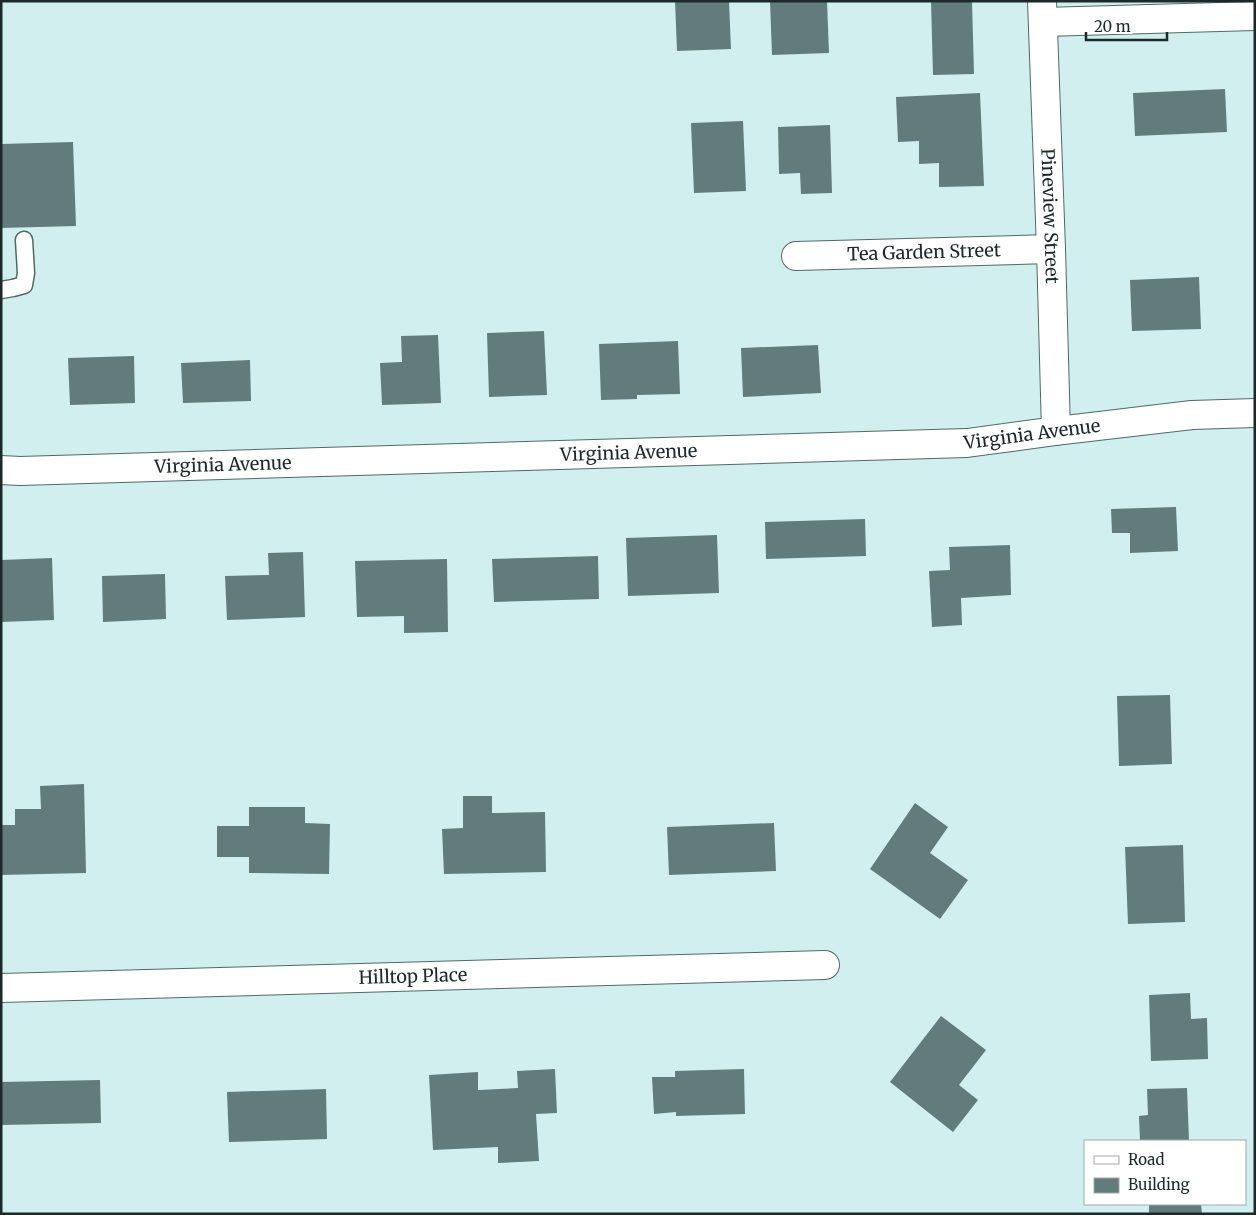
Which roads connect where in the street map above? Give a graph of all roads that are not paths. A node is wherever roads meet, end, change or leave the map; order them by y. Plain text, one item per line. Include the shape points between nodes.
1 (1043, 12) edge
2 (1255, 16) edge
3 (24, 240) dead end
4 (1051, 249) junction
5 (796, 256) dead end
6 (1, 290) edge
7 (1255, 413) edge
8 (1056, 431) junction
9 (1, 470) edge
10 (825, 965) dead end
11 (1, 988) edge

1 - 2 street
1 - 4 street, Pineview Street
3 - 6 lane via 24,285
4 - 5 street, Tea Garden Street
4 - 8 street, Pineview Street
7 - 8 street, Virginia Avenue via 1192,415
8 - 9 street, Virginia Avenue via 967,443
10 - 11 street, Hilltop Place

